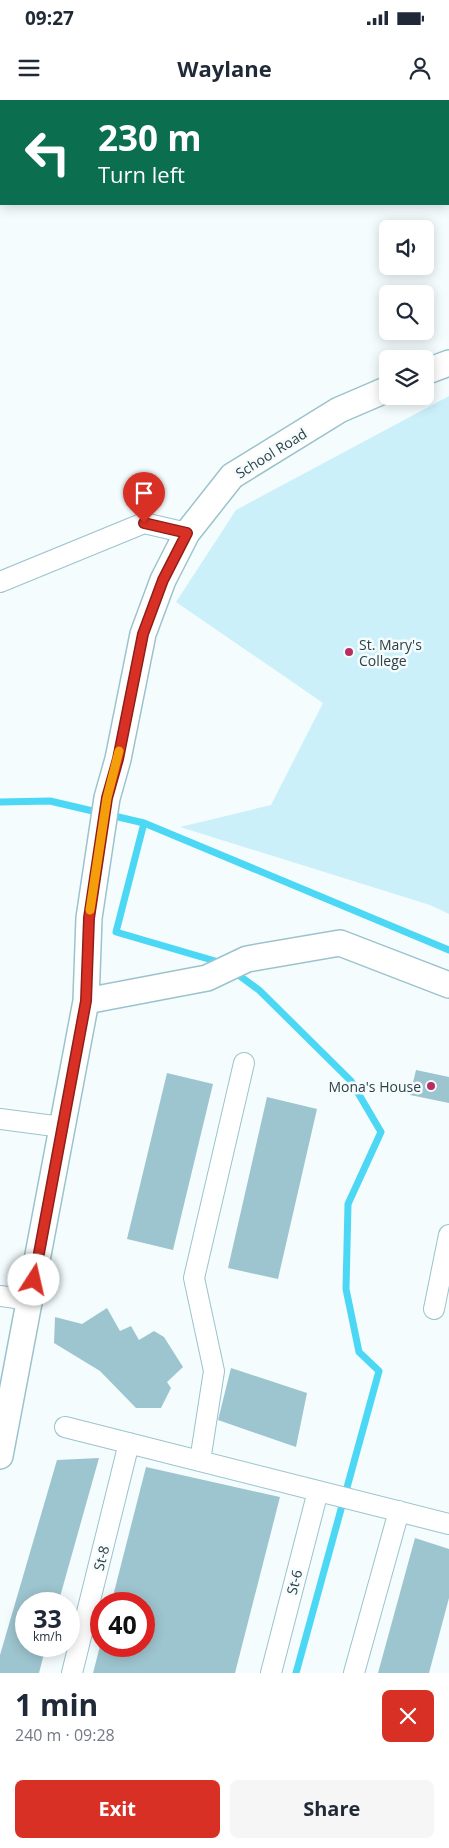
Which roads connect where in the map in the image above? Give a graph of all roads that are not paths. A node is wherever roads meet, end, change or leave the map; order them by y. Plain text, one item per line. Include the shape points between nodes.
1 (449, 363) edge
2 (434, 369) edge
3 (379, 393) edge
4 (187, 533) junction
5 (0, 582) edge
6 (449, 985) edge
7 (86, 1001) junction
8 (244, 1063) dead end
9 (0, 1119) edge
10 (62, 1128) junction
11 (449, 1234) edge
12 (0, 1296) edge
13 (30, 1300) junction
14 (434, 1309) dead end
15 (65, 1427) dead end
16 (129, 1443) junction
17 (0, 1456) edge
18 (200, 1461) junction
19 (318, 1491) junction
20 (399, 1511) junction
21 (449, 1524) edge
22 (72, 1673) edge
23 (271, 1673) edge
24 (354, 1673) edge

1 - 2 street
3 - 4 street, School Road via 340,410 232,476
4 - 5 street via 144,523
4 - 7 street, School Road via 163,580 143,634 107,798 89,918
6 - 7 street via 340,943 247,959 207,978
7 - 10 street, School Road
8 - 18 street via 194,1278 214,1370
9 - 10 street
10 - 13 street, School Road
11 - 14 street
12 - 13 street
13 - 17 street, School Road
15 - 16 street
16 - 18 street
16 - 22 street, St-8
18 - 19 street
19 - 20 street
19 - 23 street, St-6
20 - 21 street
20 - 24 street

